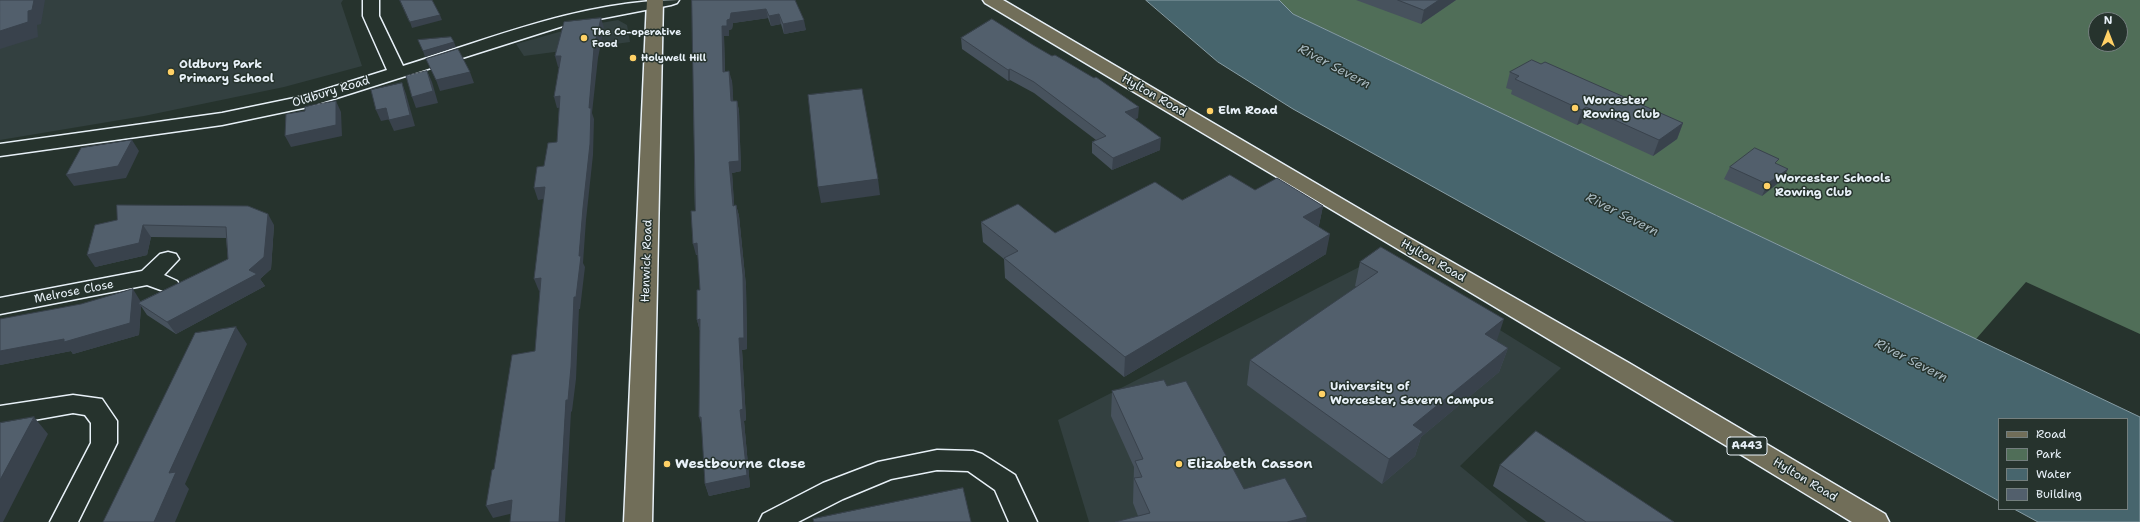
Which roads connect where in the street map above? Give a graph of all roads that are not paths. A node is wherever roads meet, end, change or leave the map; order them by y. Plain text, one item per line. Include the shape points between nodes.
1 (371, 0) edge
2 (991, 0) edge
3 (660, 1) edge
4 (397, 72) junction
5 (0, 150) edge
6 (168, 259) dead end
7 (149, 277) junction
8 (169, 286) edge
9 (0, 306) edge
10 (0, 416) edge
11 (64, 522) edge
12 (638, 522) edge
13 (773, 522) edge
14 (1023, 522) edge
15 (1875, 522) edge

1 - 4 street via 371,16
2 - 15 main road, Hylton Road / A443 via 1384,233 1620,369
3 - 4 street, Oldbury Road via 560,22
3 - 12 main road, Henwick Road
4 - 5 street, Oldbury Road via 308,101 222,119
6 - 7 street
7 - 8 street
7 - 9 street, Melrose Close
10 - 11 street via 73,404 93,406 104,422 104,443
13 - 14 street via 833,490 886,469 936,460 973,461 1005,483

